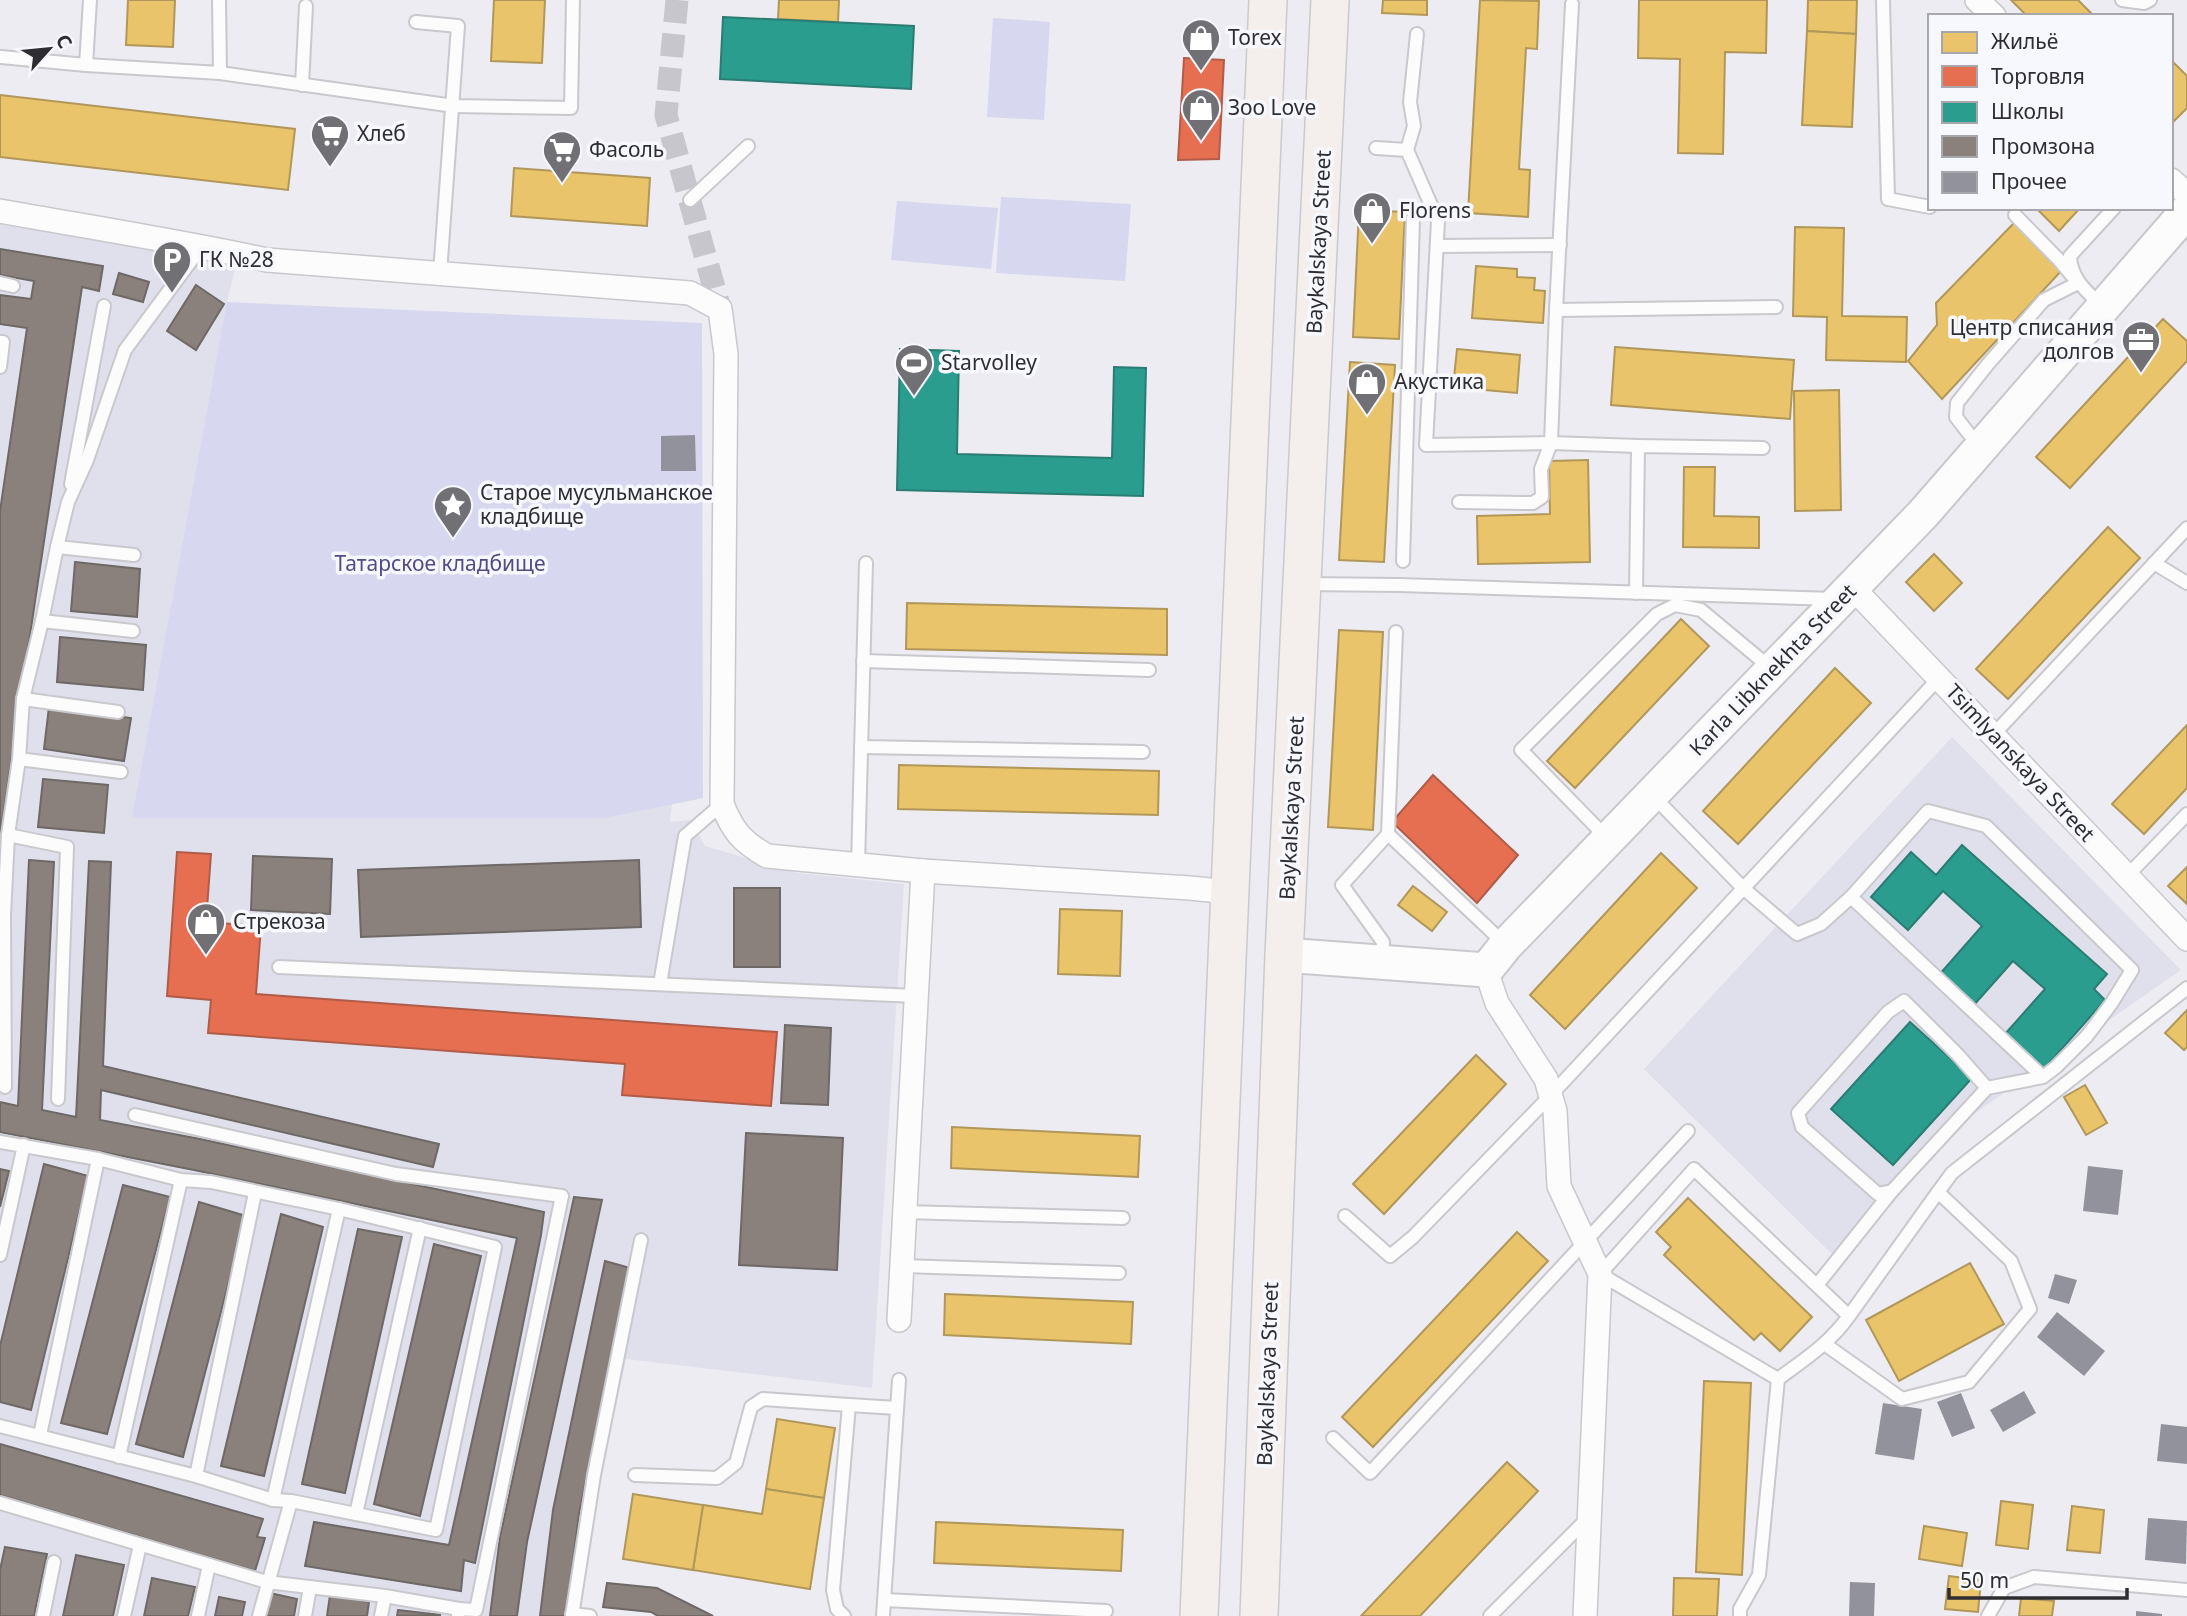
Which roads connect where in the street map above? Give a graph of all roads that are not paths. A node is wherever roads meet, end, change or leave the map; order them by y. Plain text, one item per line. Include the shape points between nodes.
1 (90, 0) edge
2 (219, 0) edge
3 (573, 0) edge
4 (1268, 0) edge
5 (1330, 0) edge
6 (1884, 0) edge
7 (1977, 0) edge
8 (2122, 0) edge
9 (2150, 0) edge
10 (1572, 4) dead end
11 (306, 6) dead end
12 (1992, 14) edge
13 (416, 22) dead end
14 (1417, 34) dead end
15 (1, 57) edge
16 (86, 65) junction
17 (220, 73) junction
18 (302, 85) junction
19 (454, 106) junction
20 (748, 146) dead end
21 (1376, 148) dead end
22 (1406, 150) junction
23 (2173, 182) edge
24 (2187, 194) edge
25 (690, 200) dead end
26 (1928, 207) edge
27 (2112, 210) edge
28 (0, 211) edge
29 (2187, 211) edge
30 (2015, 215) dead end
31 (1413, 218) dead end
32 (1560, 245) junction
33 (202, 246) junction
34 (1437, 246) junction
35 (440, 273) junction
36 (2078, 283) junction
37 (1434, 299) junction
38 (1410, 300) junction
39 (104, 306) dead end
40 (2102, 306) junction
41 (1776, 307) dead end
42 (1556, 310) junction
43 (0, 342) edge
44 (0, 367) edge
45 (1551, 443) junction
46 (1983, 445) junction
47 (1638, 446) junction
48 (1763, 448) dead end
49 (68, 502) junction
50 (1459, 502) dead end
51 (2187, 528) edge
52 (57, 547) junction
53 (134, 555) dead end
54 (1402, 561) dead end
55 (866, 563) dead end
56 (2154, 563) junction
57 (2187, 583) edge
58 (1303, 584) junction
59 (1636, 593) junction
60 (1848, 593) junction
61 (42, 621) junction
62 (133, 631) dead end
63 (1396, 632) dead end
64 (863, 661) junction
65 (1149, 670) dead end
66 (1773, 670) junction
67 (1939, 678) junction
68 (23, 699) junction
69 (118, 712) dead end
70 (1994, 734) junction
71 (861, 747) junction
72 (1143, 752) dead end
73 (19, 758) junction
74 (121, 772) dead end
75 (1653, 795) junction
76 (722, 804) junction
77 (2187, 814) edge
78 (1388, 834) junction
79 (8, 835) junction
80 (1609, 840) junction
81 (858, 865) junction
82 (923, 871) junction
83 (2127, 876) junction
84 (1743, 888) junction
85 (1229, 892) junction
86 (1851, 897) junction
87 (2, 915) edge
88 (2187, 939) edge
89 (1284, 955) junction
90 (1496, 958) junction
91 (1382, 961) junction
92 (279, 967) dead end
93 (660, 984) junction
94 (2187, 988) edge
95 (915, 996) junction
96 (2043, 1077) junction
97 (5, 1087) dead end
98 (1987, 1088) junction
99 (1551, 1095) junction
100 (58, 1099) dead end
101 (135, 1115) dead end
102 (1688, 1131) dead end
103 (0, 1142) edge
104 (24, 1145) junction
105 (99, 1159) junction
106 (181, 1180) junction
107 (1892, 1191) junction
108 (1938, 1192) junction
109 (255, 1193) junction
110 (339, 1209) junction
111 (904, 1212) junction
112 (1345, 1216) dead end
113 (1123, 1218) dead end
114 (420, 1228) junction
115 (641, 1240) dead end
116 (1585, 1242) junction
117 (0, 1255) edge
118 (902, 1266) junction
119 (1119, 1273) dead end
120 (1600, 1274) junction
121 (1816, 1286) junction
122 (1849, 1316) junction
123 (899, 1320) dead end
124 (1826, 1345) junction
125 (1778, 1379) junction
126 (899, 1380) dead end
127 (849, 1405) junction
128 (897, 1408) junction
129 (0, 1426) edge
130 (40, 1435) junction
131 (1333, 1438) dead end
132 (119, 1457) junction
133 (196, 1475) junction
134 (635, 1475) dead end
135 (273, 1500) junction
136 (291, 1501) junction
137 (0, 1503) edge
138 (356, 1514) junction
139 (1589, 1516) junction
140 (140, 1545) junction
141 (54, 1562) dead end
142 (209, 1565) junction
143 (267, 1583) junction
144 (310, 1587) junction
145 (2187, 1590) edge
146 (385, 1596) junction
147 (885, 1600) junction
148 (1106, 1611) dead end
149 (458, 1613) edge
150 (572, 1615) edge
151 (43, 1616) edge
152 (124, 1616) edge
153 (198, 1616) edge
154 (259, 1616) edge
155 (305, 1616) edge
156 (381, 1616) edge
157 (590, 1616) edge
158 (844, 1616) edge
159 (883, 1616) edge
160 (1199, 1616) edge
161 (1259, 1616) edge
162 (1490, 1616) edge
163 (1585, 1616) edge
164 (1740, 1616) edge
165 (1988, 1616) edge

1 - 16 lane
2 - 17 lane
3 - 19 lane via 571,108
4 - 85 main road
5 - 58 main road, Baykalskaya Street
6 - 26 lane via 1888,199
7 - 12 street
8 - 9 lane via 2144,4
10 - 32 lane
11 - 18 lane
13 - 19 lane via 458,26
14 - 22 lane via 1410,102 1414,126
15 - 16 lane
16 - 17 lane
17 - 18 lane
18 - 19 lane
19 - 35 lane
20 - 25 lane
21 - 22 lane
22 - 34 lane via 1438,222
23 - 24 street
27 - 36 lane via 2070,256
28 - 33 street
29 - 40 street, Karla Libknekhta Street
30 - 36 lane
31 - 38 lane
32 - 34 lane
32 - 42 lane
33 - 35 street via 267,260
33 - 49 lane via 125,350
34 - 37 lane
35 - 76 street via 691,293 720,309 726,354
36 - 40 lane
36 - 46 lane via 2044,300 1957,403 1956,416
37 - 38 lane
37 - 45 lane via 1426,445
38 - 54 lane
39 - 49 lane
40 - 46 street, Karla Libknekhta Street
41 - 42 lane
42 - 45 lane
43 - 44 lane
45 - 47 lane
45 - 50 lane via 1541,468 1542,498 1534,503
46 - 60 street, Karla Libknekhta Street
47 - 48 lane
47 - 59 lane
49 - 52 lane
51 - 56 lane
52 - 53 lane
52 - 61 lane
55 - 64 lane
56 - 57 lane
56 - 70 lane
58 - 59 lane
58 - 89 main road, Baykalskaya Street
59 - 60 lane
60 - 66 street, Karla Libknekhta Street
60 - 67 street, Tsimlyanskaya Street
61 - 62 lane
61 - 68 lane
63 - 78 lane
64 - 65 lane
64 - 71 lane
66 - 75 street, Karla Libknekhta Street
66 - 80 lane via 1701,610 1675,605 1657,614 1521,750
67 - 70 street, Tsimlyanskaya Street
67 - 84 lane
68 - 69 lane
68 - 73 lane
70 - 83 street, Tsimlyanskaya Street
71 - 72 lane
71 - 81 lane
73 - 74 lane
73 - 79 lane
75 - 80 street, Karla Libknekhta Street
75 - 84 lane
76 - 81 street via 732,828 767,856
76 - 93 lane via 685,836
77 - 83 lane
78 - 90 lane
78 - 91 lane via 1342,885 1383,942
79 - 87 lane
79 - 100 lane via 67,847
80 - 90 street, Karla Libknekhta Street
81 - 82 street
82 - 85 street
82 - 95 street
83 - 88 street, Tsimlyanskaya Street
84 - 86 lane via 1797,934 1821,924
84 - 99 lane
85 - 160 main road
86 - 96 lane
86 - 96 lane via 1928,811 1986,826 2132,970 2087,1036
87 - 97 lane
89 - 91 street
89 - 161 main road, Baykalskaya Street
90 - 91 street
90 - 99 street via 1497,1003 1546,1079
92 - 93 lane
93 - 95 lane
94 - 108 lane via 1952,1173
95 - 111 street
96 - 98 lane
98 - 107 lane
98 - 107 lane via 1904,1001 1888,1012 1798,1113 1802,1127 1878,1194
99 - 112 lane via 1390,1256
99 - 116 street via 1559,1185
101 - 149 lane via 396,1174 562,1196 476,1610
102 - 116 lane
103 - 104 lane
104 - 105 lane
104 - 117 lane
105 - 106 lane
105 - 130 lane
106 - 109 lane
106 - 132 lane
107 - 121 lane
108 - 122 lane
108 - 124 lane via 2011,1261 2030,1309 1969,1382 1902,1399
109 - 110 lane
109 - 133 lane
110 - 114 lane
110 - 135 lane
111 - 113 lane
111 - 118 street
114 - 138 lane
114 - 138 lane via 495,1247 436,1530
115 - 150 lane via 594,1475
116 - 120 street
116 - 131 lane via 1370,1473
118 - 119 lane
118 - 123 street
120 - 121 lane via 1694,1169
120 - 125 lane
120 - 139 street
121 - 122 lane
122 - 124 lane
124 - 125 lane
125 - 164 lane via 1759,1575
126 - 128 lane
127 - 128 lane
127 - 134 lane via 763,1399 751,1407 736,1463 717,1478
127 - 158 lane via 834,1590 837,1609
128 - 147 lane
129 - 130 lane
130 - 132 lane
132 - 133 lane
133 - 135 lane
135 - 136 lane
136 - 138 lane
136 - 143 lane
137 - 140 lane
139 - 162 lane
139 - 163 street
140 - 142 lane
140 - 152 lane
141 - 151 lane
142 - 143 lane
142 - 153 lane
143 - 144 lane
143 - 154 lane
144 - 146 lane
144 - 155 lane
145 - 165 lane via 2034,1577 2004,1588
146 - 149 lane
146 - 156 lane
147 - 148 lane
147 - 159 lane
150 - 157 lane

